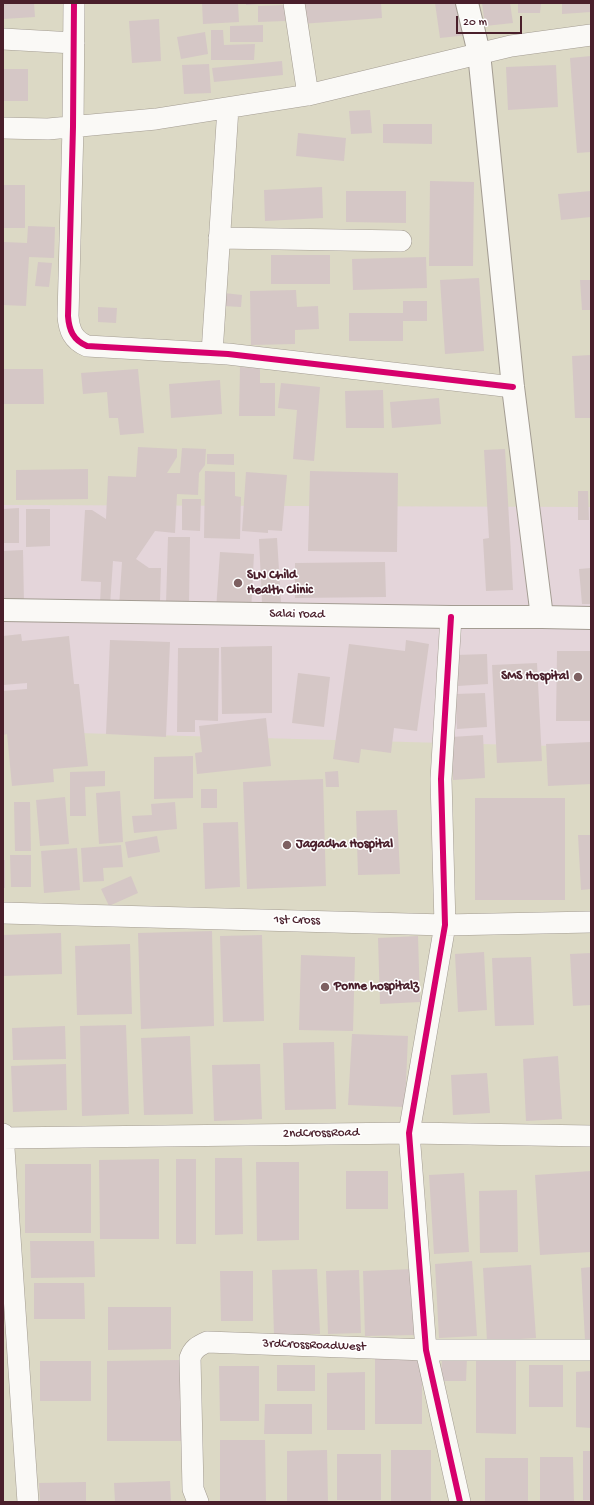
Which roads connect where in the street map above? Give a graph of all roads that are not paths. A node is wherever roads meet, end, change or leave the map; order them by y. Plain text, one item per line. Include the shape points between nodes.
1 (74, 3) edge
2 (294, 3) edge
3 (467, 3) edge
4 (591, 35) edge
5 (3, 39) edge
6 (74, 43) junction
7 (479, 53) junction
8 (308, 95) junction
9 (228, 108) junction
10 (3, 128) edge
11 (73, 128) junction
12 (220, 238) junction
13 (401, 241) dead end
14 (212, 353) junction
15 (513, 387) junction
16 (3, 610) edge
17 (451, 617) junction
18 (542, 617) junction
19 (591, 618) edge
20 (3, 913) edge
21 (591, 922) edge
22 (445, 925) junction
23 (409, 1133) junction
24 (3, 1134) edge
25 (591, 1136) edge
26 (3, 1138) edge
27 (426, 1350) junction
28 (591, 1350) edge
29 (28, 1502) edge
30 (198, 1502) edge
31 (460, 1502) edge

1 - 6 street
2 - 8 street
3 - 7 street
4 - 7 street
5 - 6 street
6 - 11 street
7 - 8 street
7 - 15 street
8 - 9 street
9 - 11 street via 156,120
9 - 12 street
10 - 11 street
11 - 14 street via 68,316 73,336 87,346
12 - 13 street
12 - 14 street
14 - 15 street
15 - 18 street
16 - 17 street, Salai road
17 - 18 street, Salai road
17 - 22 street via 441,779
18 - 19 street, Salai road
20 - 22 street, 1st Cross
21 - 22 street, 1st Cross
22 - 23 street
23 - 25 street, 2ndCrossRoad
23 - 26 street, 2ndCrossRoad
23 - 27 street
24 - 26 street
26 - 29 street
27 - 28 street, 3rdCrossRoadWest
27 - 30 street, 3rdCrossRoadWest via 207,1342 200,1345 192,1352 190,1358 193,1489
27 - 31 street

